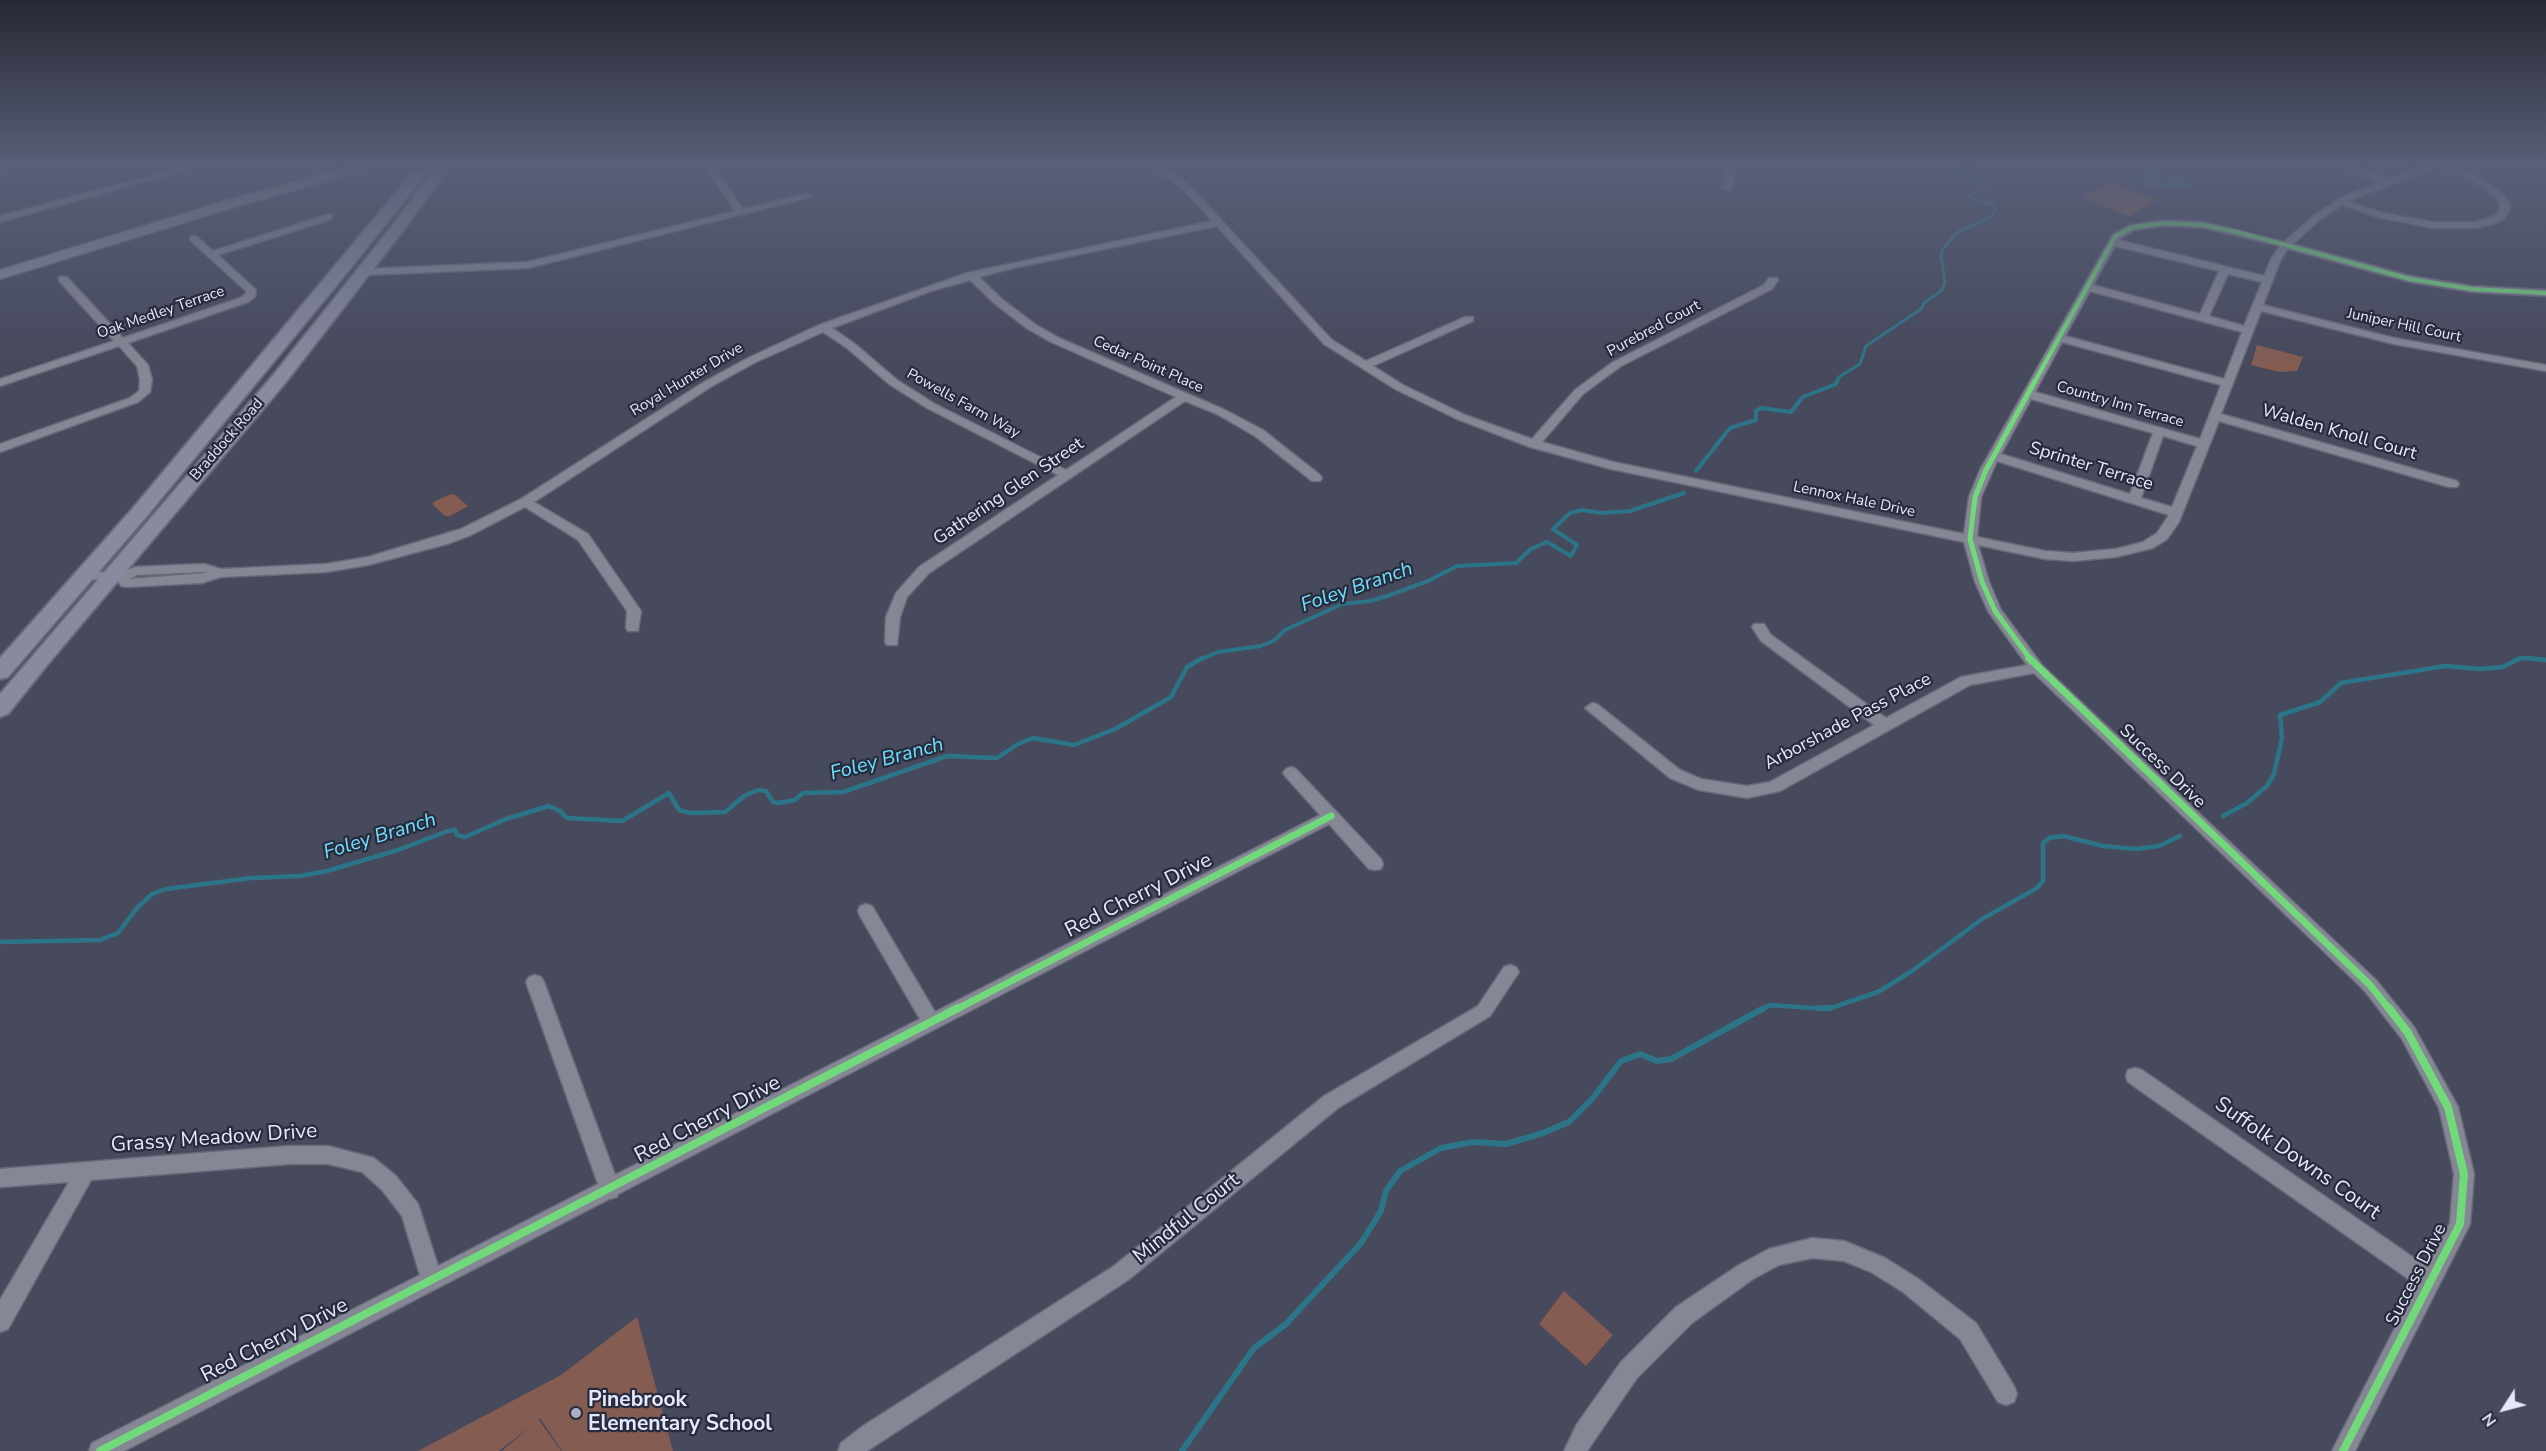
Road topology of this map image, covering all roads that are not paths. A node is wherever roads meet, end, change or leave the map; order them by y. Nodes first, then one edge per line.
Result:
1 (109, 231) edge
2 (143, 231) edge
3 (286, 231) edge
4 (373, 231) edge
5 (378, 231) edge
6 (394, 231) edge
7 (668, 231) edge
8 (1179, 231) edge
9 (1226, 231) edge
10 (2129, 231) edge
11 (2231, 231) edge
12 (2302, 231) edge
13 (193, 238) dead end
14 (2112, 242) junction
15 (2286, 245) junction
16 (212, 254) junction
17 (0, 263) edge
18 (2225, 270) junction
19 (364, 272) junction
20 (0, 275) edge
21 (971, 275) junction
22 (63, 279) dead end
23 (1773, 280) dead end
24 (2267, 280) junction
25 (2087, 287) junction
26 (2546, 293) edge
27 (2257, 306) junction
28 (2203, 318) junction
29 (1469, 319) dead end
30 (299, 322) junction
31 (823, 327) junction
32 (2248, 330) junction
33 (2059, 338) junction
34 (121, 342) junction
35 (1364, 366) junction
36 (2546, 368) edge
37 (280, 378) junction
38 (0, 383) edge
39 (2227, 383) junction
40 (2028, 394) junction
41 (1183, 397) junction
42 (2215, 416) junction
43 (2159, 432) junction
44 (1534, 444) junction
45 (2204, 444) junction
46 (0, 448) edge
47 (1993, 456) junction
48 (1067, 475) junction
49 (1316, 478) dead end
50 (2453, 484) dead end
51 (2134, 499) junction
52 (525, 502) junction
53 (2177, 513) junction
54 (1970, 539) junction
55 (84, 575) junction
56 (116, 576) junction
57 (1759, 627) dead end
58 (633, 628) dead end
59 (892, 642) dead end
60 (2037, 668) junction
61 (0, 672) edge
62 (1592, 708) dead end
63 (0, 709) edge
64 (1885, 725) junction
65 (1291, 773) dead end
66 (1331, 816) junction
67 (1375, 864) dead end
68 (866, 911) dead end
69 (1510, 972) dead end
70 (535, 982) dead end
71 (931, 1022) junction
72 (2135, 1076) dead end
73 (85, 1172) junction
74 (0, 1178) edge
75 (610, 1190) junction
76 (432, 1279) junction
77 (2431, 1282) junction
78 (0, 1321) edge
79 (2006, 1394) dead end
80 (100, 1451) edge
81 (849, 1451) edge
82 (1575, 1451) edge
83 (2343, 1451) edge

1 - 17 main road
2 - 20 main road
3 - 16 street
4 - 30 main road, Braddock Road
5 - 19 main road
6 - 19 main road, Braddock Road
7 - 19 street
8 - 21 street, Royal Hunter Drive
9 - 35 street, Lennox Hale Drive
10 - 14 street
11 - 15 street
12 - 15 street, Lennox Hale Drive
13 - 16 street, Oak Medley Terrace
14 - 18 street
14 - 25 street, Success Drive
15 - 24 street, Lennox Hale Drive
15 - 26 street
16 - 34 street, Oak Medley Terrace
18 - 24 street
18 - 28 street
19 - 37 main road, Braddock Road
21 - 31 street, Royal Hunter Drive
21 - 41 street, Cedar Point Place
22 - 34 street
23 - 44 street, Purebred Court
24 - 27 street, Lennox Hale Drive
25 - 28 street
25 - 33 street, Success Drive
27 - 32 street, Lennox Hale Drive
27 - 36 street, Juniper Hill Court
28 - 32 street
29 - 35 street
30 - 37 main road
30 - 55 main road, Braddock Road
31 - 48 street, Powells Farm Way
31 - 52 street, Royal Hunter Drive
32 - 39 street, Lennox Hale Drive
33 - 39 street
33 - 40 street, Success Drive
34 - 38 street, Oak Medley Terrace
34 - 46 street
35 - 44 street, Lennox Hale Drive
37 - 56 main road, Braddock Road
39 - 42 street, Lennox Hale Drive
40 - 43 street, Country Inn Terrace
40 - 47 street, Success Drive
41 - 48 street, Gathering Glen Street
41 - 49 street, Cedar Point Place
42 - 45 street, Lennox Hale Drive
42 - 50 street, Walden Knoll Court
43 - 45 street, Country Inn Terrace
43 - 51 street
44 - 54 street, Lennox Hale Drive
45 - 53 street, Lennox Hale Drive
47 - 51 street, Sprinter Terrace
47 - 54 street, Success Drive
48 - 59 street, Gathering Glen Street
51 - 53 street, Sprinter Terrace
52 - 56 street, Royal Hunter Drive
52 - 58 street
53 - 54 street, Lennox Hale Drive
54 - 60 street, Success Drive
55 - 56 street
55 - 61 main road, Braddock Road
56 - 63 main road, Braddock Road
57 - 64 street
60 - 64 street, Arborshade Pass Place
60 - 77 street, Success Drive
62 - 64 street, Arborshade Pass Place
65 - 66 street
66 - 67 street
66 - 71 street, Red Cherry Drive
68 - 71 street
69 - 81 street, Mindful Court
70 - 75 street
71 - 75 street, Red Cherry Drive
72 - 77 street, Suffolk Downs Court
73 - 74 street, Grassy Meadow Drive
73 - 76 street, Grassy Meadow Drive
73 - 78 street
75 - 76 street, Red Cherry Drive
76 - 80 street, Red Cherry Drive
77 - 83 street, Success Drive
79 - 82 street

